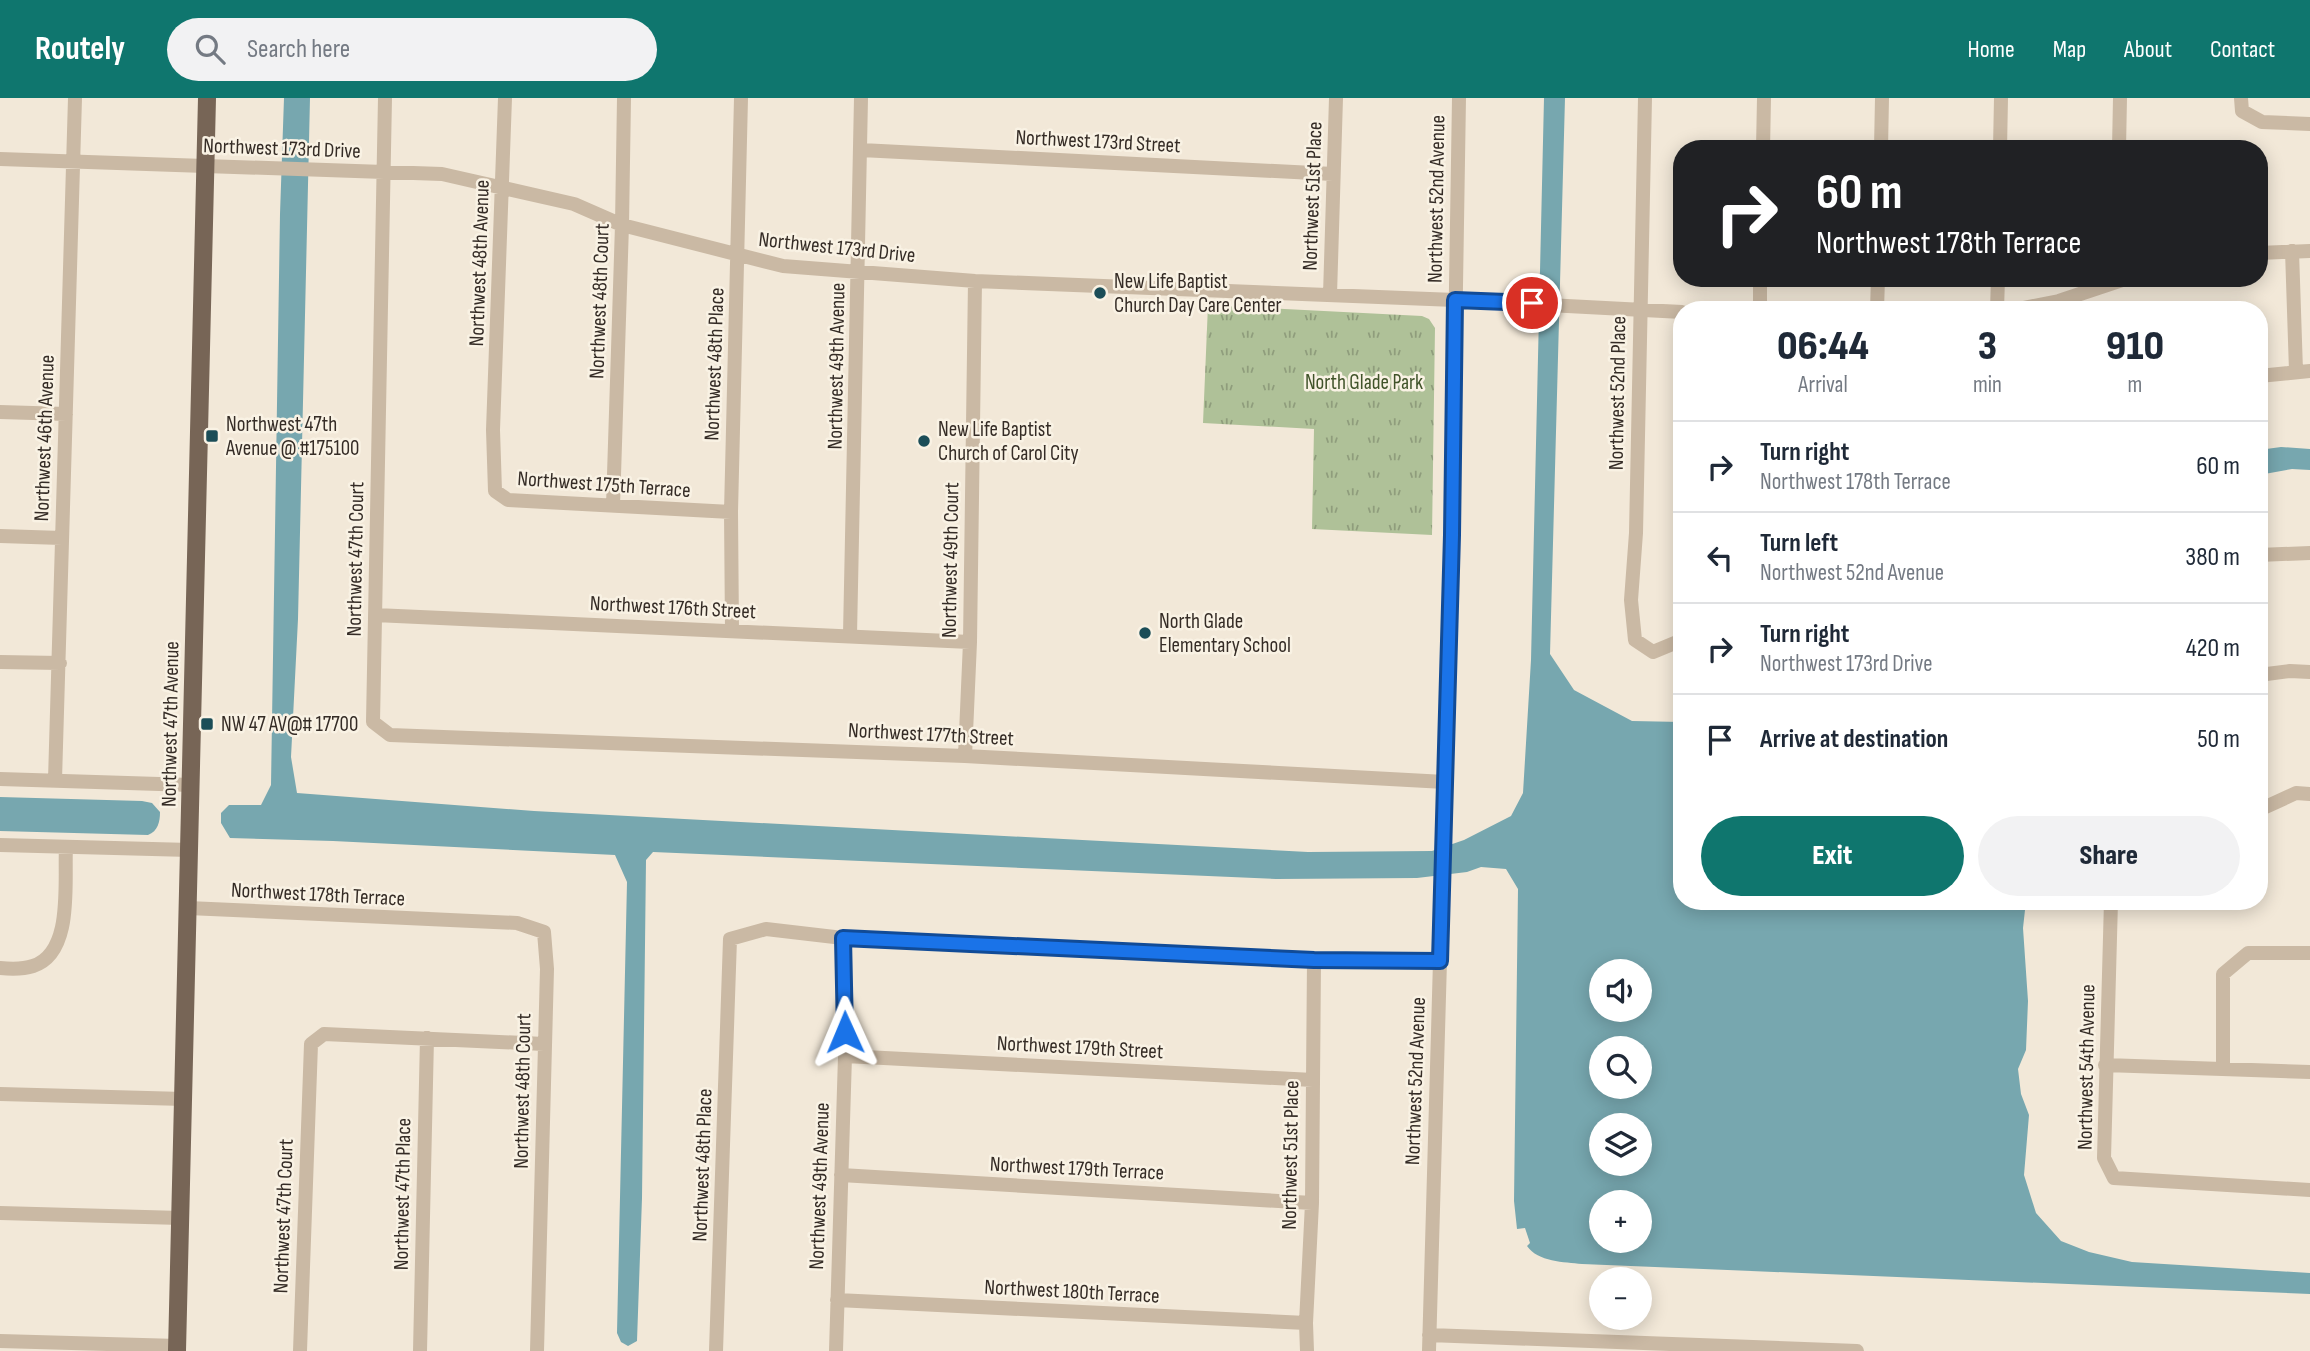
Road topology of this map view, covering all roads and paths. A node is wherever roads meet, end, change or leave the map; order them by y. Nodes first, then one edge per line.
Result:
1 (75, 98) edge
2 (207, 98) edge
3 (385, 98) edge
4 (505, 98) edge
5 (624, 98) edge
6 (741, 98) edge
7 (861, 98) edge
8 (1336, 98) edge
9 (1459, 98) edge
10 (1645, 98) edge
11 (1763, 98) edge
12 (1882, 98) edge
13 (2001, 98) edge
14 (2120, 98) edge
15 (2241, 98) edge
16 (2310, 124) edge
17 (1763, 140) edge
18 (1881, 140) edge
19 (2000, 140) edge
20 (2119, 140) edge
21 (861, 150) junction
22 (0, 159) edge
23 (73, 160) junction
24 (206, 166) junction
25 (383, 172) junction
26 (1333, 174) junction
27 (503, 187) junction
28 (622, 225) junction
29 (2292, 250) junction
30 (2310, 251) edge
31 (2268, 252) edge
32 (738, 256) junction
33 (859, 273) junction
34 (975, 281) junction
35 (2097, 287) edge
36 (1330, 295) junction
37 (1455, 300) junction
38 (2059, 301) edge
39 (1639, 308) junction
40 (1673, 311) edge
41 (2303, 371) edge
42 (2268, 375) edge
43 (0, 412) edge
44 (66, 414) junction
45 (492, 430) joint
46 (613, 506) junction
47 (731, 513) junction
48 (0, 536) edge
49 (62, 538) junction
50 (2310, 553) edge
51 (2268, 555) edge
52 (375, 615) junction
53 (732, 631) junction
54 (850, 635) junction
55 (970, 642) junction
56 (1673, 644) edge
57 (0, 662) edge
58 (60, 663) junction
59 (2310, 672) edge
60 (2268, 675) edge
61 (415, 735) joint
62 (965, 756) junction
63 (0, 779) edge
64 (55, 780) junction
65 (1445, 782) junction
66 (191, 785) junction
67 (2310, 794) edge
68 (2268, 806) edge
69 (0, 845) edge
70 (66, 847) junction
71 (190, 850) junction
72 (188, 908) junction
73 (2111, 910) edge
74 (445, 921) joint
75 (843, 938) junction
76 (2310, 953) edge
77 (1314, 960) junction
78 (1440, 961) junction
79 (0, 968) edge
80 (427, 1038) junction
81 (544, 1044) junction
82 (845, 1056) junction
83 (2105, 1065) junction
84 (2223, 1068) junction
85 (2310, 1072) edge
86 (1313, 1080) junction
87 (0, 1094) edge
88 (184, 1099) junction
89 (841, 1175) junction
90 (2310, 1190) edge
91 (1311, 1203) junction
92 (0, 1213) edge
93 (181, 1218) junction
94 (836, 1300) junction
95 (1306, 1323) junction
96 (1429, 1335) junction
97 (0, 1341) edge
98 (1554, 1345) edge
99 (178, 1348) edge
100 (300, 1351) edge
101 (420, 1351) edge
102 (537, 1351) edge
103 (716, 1351) edge
104 (836, 1351) edge
105 (1307, 1351) edge
106 (1429, 1351) edge
107 (1857, 1351) edge

1 - 23 street, Northwest 46th Avenue
2 - 24 main road, Northwest 47th Avenue
3 - 25 street, Northwest 47th Court
4 - 27 street, Northwest 48th Avenue
5 - 28 street, Northwest 48th Court
6 - 32 street, Northwest 48th Place
7 - 21 street, Northwest 49th Avenue
8 - 26 street, Northwest 51st Place
9 - 37 street, Northwest 52nd Avenue
10 - 39 street, Northwest 52nd Place
11 - 17 street
12 - 18 street
13 - 19 street
14 - 20 street
15 - 16 street
21 - 26 street, Northwest 173rd Street
21 - 33 street, Northwest 49th Avenue
22 - 23 street, Northwest 173rd Drive
23 - 24 street, Northwest 173rd Drive
23 - 44 street, Northwest 46th Avenue
24 - 25 street, Northwest 173rd Drive
24 - 66 main road, Northwest 47th Avenue
25 - 27 street, Northwest 173rd Drive
25 - 52 street, Northwest 47th Court
26 - 36 street, Northwest 51st Place
27 - 28 street, Northwest 173rd Drive
27 - 45 street, Northwest 48th Avenue
28 - 32 street, Northwest 173rd Drive
28 - 46 street, Northwest 48th Court
29 - 30 street
29 - 31 street
29 - 41 street
32 - 33 street, Northwest 173rd Drive
32 - 47 street, Northwest 48th Place
33 - 34 street, Northwest 173rd Drive
33 - 54 street, Northwest 49th Avenue
34 - 36 street, Northwest 173rd Drive
34 - 55 street, Northwest 49th Court
35 - 38 street
36 - 37 street, Northwest 173rd Drive
37 - 39 street, Northwest 173rd Drive
37 - 65 street, Northwest 52nd Avenue
39 - 40 street, Northwest 173rd Drive
39 - 56 street, Northwest 52nd Place
41 - 42 street
43 - 44 street
44 - 49 street, Northwest 46th Avenue
45 - 46 street, Northwest 175th Terrace
46 - 47 street, Northwest 175th Terrace
47 - 53 street, Northwest 48th Place
48 - 49 street
49 - 58 street, Northwest 46th Avenue
50 - 51 street
52 - 53 street, Northwest 176th Street
52 - 61 street, Northwest 47th Court
53 - 54 street, Northwest 176th Street
54 - 55 street, Northwest 176th Street
55 - 62 street, Northwest 49th Court
57 - 58 street
58 - 64 street, Northwest 46th Avenue
59 - 60 street
61 - 62 street, Northwest 177th Street
62 - 65 street, Northwest 177th Street
63 - 64 street
64 - 66 street
65 - 78 street, Northwest 52nd Avenue
66 - 71 main road, Northwest 47th Avenue
67 - 68 street
69 - 70 street
70 - 71 street
70 - 79 street
71 - 72 main road, Northwest 47th Avenue
72 - 74 street, Northwest 178th Terrace
72 - 88 main road, Northwest 47th Avenue
73 - 83 street, Northwest 54th Avenue
74 - 81 street, Northwest 48th Court
75 - 77 street
75 - 82 street, Northwest 49th Avenue
75 - 103 street, Northwest 48th Place
76 - 84 street
77 - 78 street
77 - 86 street, Northwest 51st Place
78 - 96 street, Northwest 52nd Avenue
80 - 81 street
80 - 100 street, Northwest 47th Court
80 - 101 street, Northwest 47th Place
81 - 102 street, Northwest 48th Court
82 - 86 street, Northwest 179th Street
82 - 89 street, Northwest 49th Avenue
83 - 84 street
83 - 90 street, Northwest 54th Avenue
84 - 85 street
86 - 91 street, Northwest 51st Place
87 - 88 street
88 - 93 main road, Northwest 47th Avenue
89 - 91 street, Northwest 179th Terrace
89 - 94 street, Northwest 49th Avenue
91 - 95 street, Northwest 51st Place
92 - 93 street
93 - 99 main road, Northwest 47th Avenue
94 - 95 street, Northwest 180th Terrace
94 - 104 street, Northwest 49th Avenue
95 - 105 street, Northwest 51st Place
96 - 98 street
96 - 106 street, Northwest 52nd Avenue
97 - 99 street
98 - 107 street

